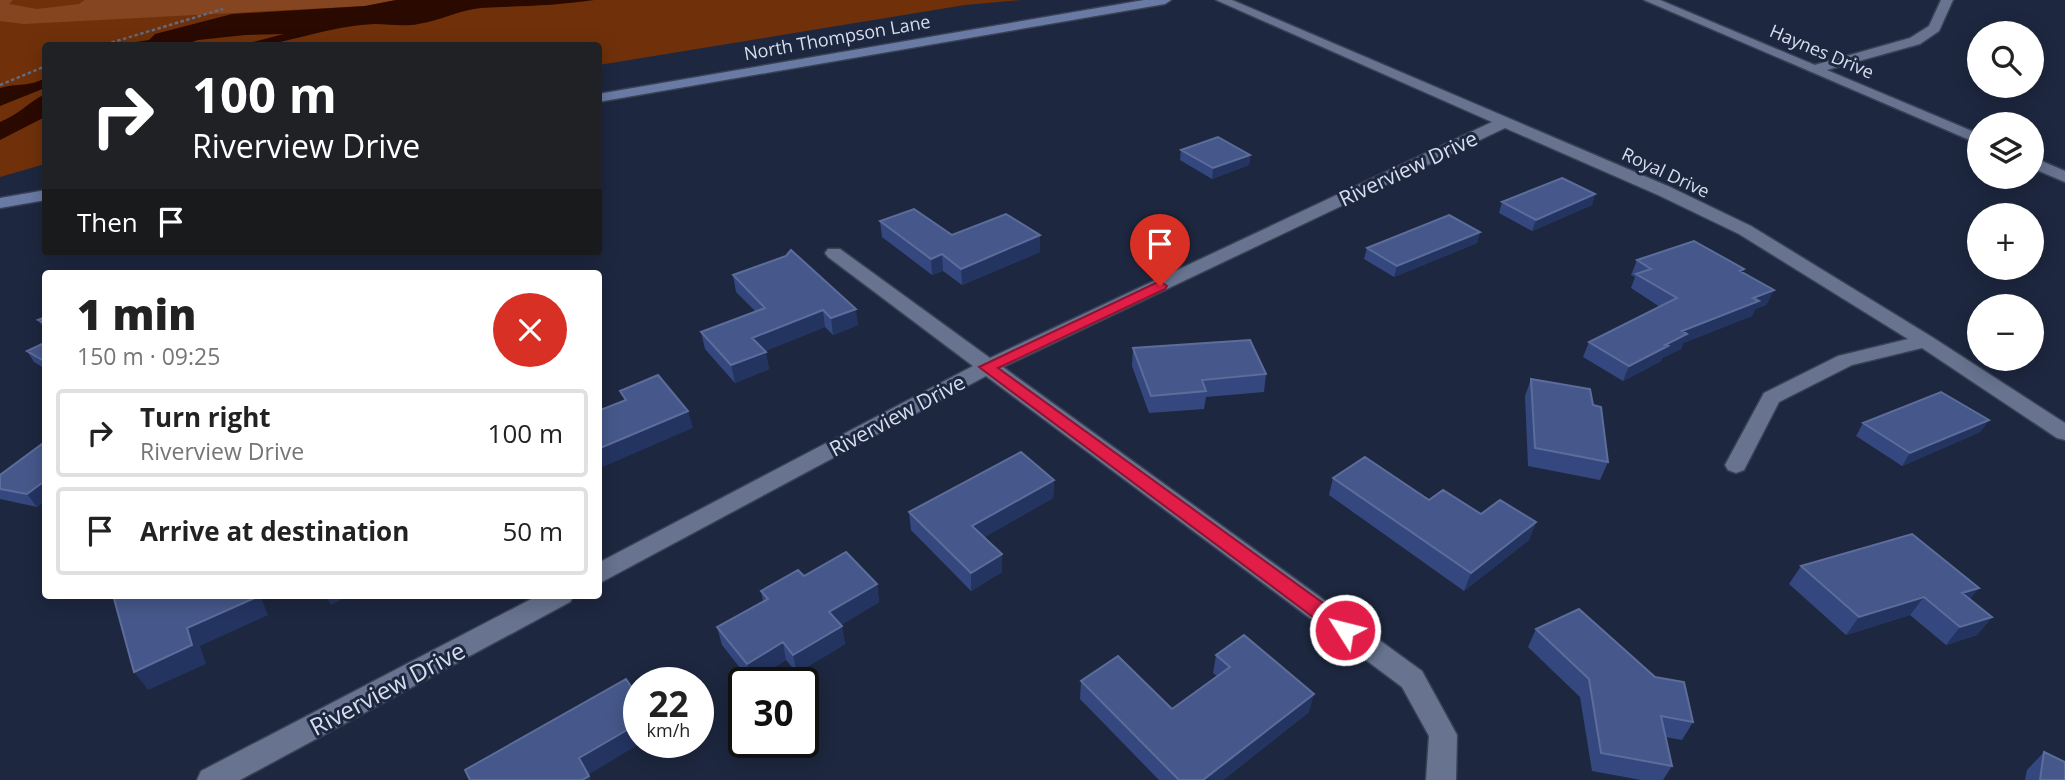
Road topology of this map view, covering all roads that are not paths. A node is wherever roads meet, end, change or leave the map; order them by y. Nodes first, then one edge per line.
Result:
1 (1165, 0) edge
2 (1222, 0) edge
3 (1650, 0) edge
4 (1947, 0) edge
5 (1816, 69) junction
6 (602, 98) edge
7 (1505, 122) junction
8 (1967, 134) edge
9 (2044, 167) edge
10 (2065, 177) edge
11 (42, 196) edge
12 (0, 203) edge
13 (834, 253) dead end
14 (1925, 341) junction
15 (987, 367) junction
16 (2065, 433) edge
17 (1736, 465) dead end
18 (602, 573) edge
19 (553, 599) edge
20 (212, 780) edge
21 (1441, 780) edge

1 - 6 main road, North Thompson Lane
2 - 7 street, Royal Drive
3 - 5 street, Haynes Drive
4 - 5 street
5 - 8 street, Haynes Drive
7 - 14 street, Royal Drive
7 - 15 street, Riverview Drive
9 - 10 street
11 - 12 main road
13 - 15 street
14 - 16 street, Royal Drive
14 - 17 street
15 - 18 street, Riverview Drive
15 - 21 street
19 - 20 street, Riverview Drive

